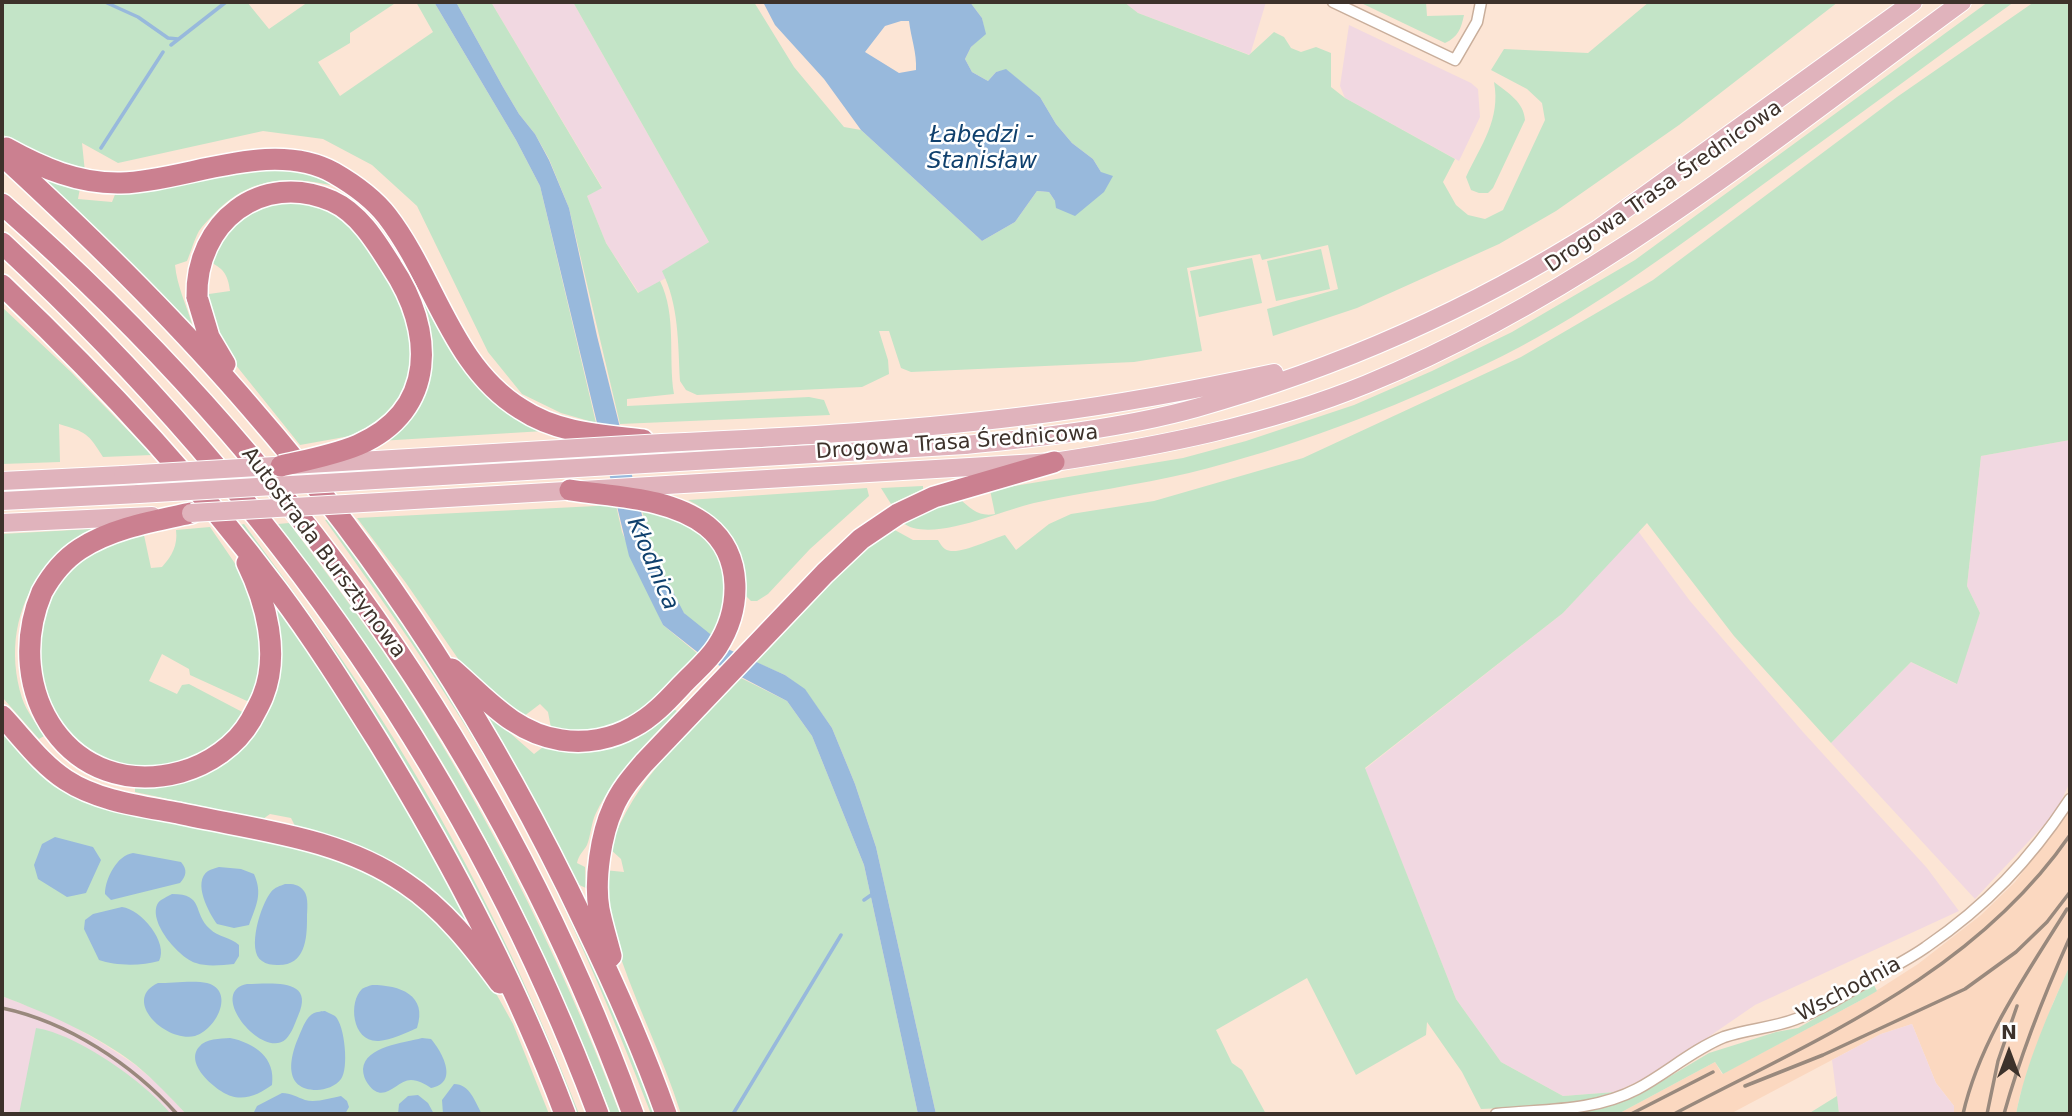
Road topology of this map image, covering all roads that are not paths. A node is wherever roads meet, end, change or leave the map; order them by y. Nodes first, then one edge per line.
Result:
1 (1333, 2) edge
2 (1481, 2) edge
3 (1913, 2) edge
4 (1962, 2) edge
5 (2, 145) edge
6 (2, 155) edge
7 (2, 204) edge
8 (2, 243) edge
9 (2, 285) edge
10 (1349, 357) junction
11 (252, 408) junction
12 (662, 443) junction
13 (1054, 462) joint
14 (281, 466) junction
15 (974, 476) junction
16 (2, 481) edge
17 (570, 490) junction
18 (2, 501) edge
19 (191, 513) joint
20 (153, 518) junction
21 (2, 523) edge
22 (230, 530) junction
23 (437, 656) junction
24 (2, 716) edge
25 (2070, 799) edge
26 (622, 1002) junction
27 (525, 1018) junction
28 (565, 1114) edge
29 (598, 1114) edge
30 (633, 1114) edge
31 (667, 1114) edge
32 (1496, 1114) edge

1 - 2 street
3 - 10 main road, Drogowa Trasa Średnicowa
4 - 13 main road, Drogowa Trasa Średnicowa
5 - 12 highway, bridge
6 - 11 highway
7 - 30 highway, Autostrada Bursztynowa
8 - 29 highway, Autostrada Bursztynowa
9 - 22 highway
10 - 12 main road
10 - 18 main road, Drogowa Trasa Średnicowa, bridge
11 - 14 highway, bridge
11 - 23 highway
12 - 14 main road, bridge
13 - 15 highway
14 - 16 main road, bridge
15 - 17 main road, Drogowa Trasa Średnicowa
15 - 26 highway
17 - 19 main road, Drogowa Trasa Średnicowa, bridge
17 - 23 highway
19 - 20 highway
20 - 21 main road
20 - 22 highway
22 - 27 highway
23 - 26 highway
24 - 27 highway
25 - 32 street, Wschodnia
26 - 31 highway
27 - 28 highway

